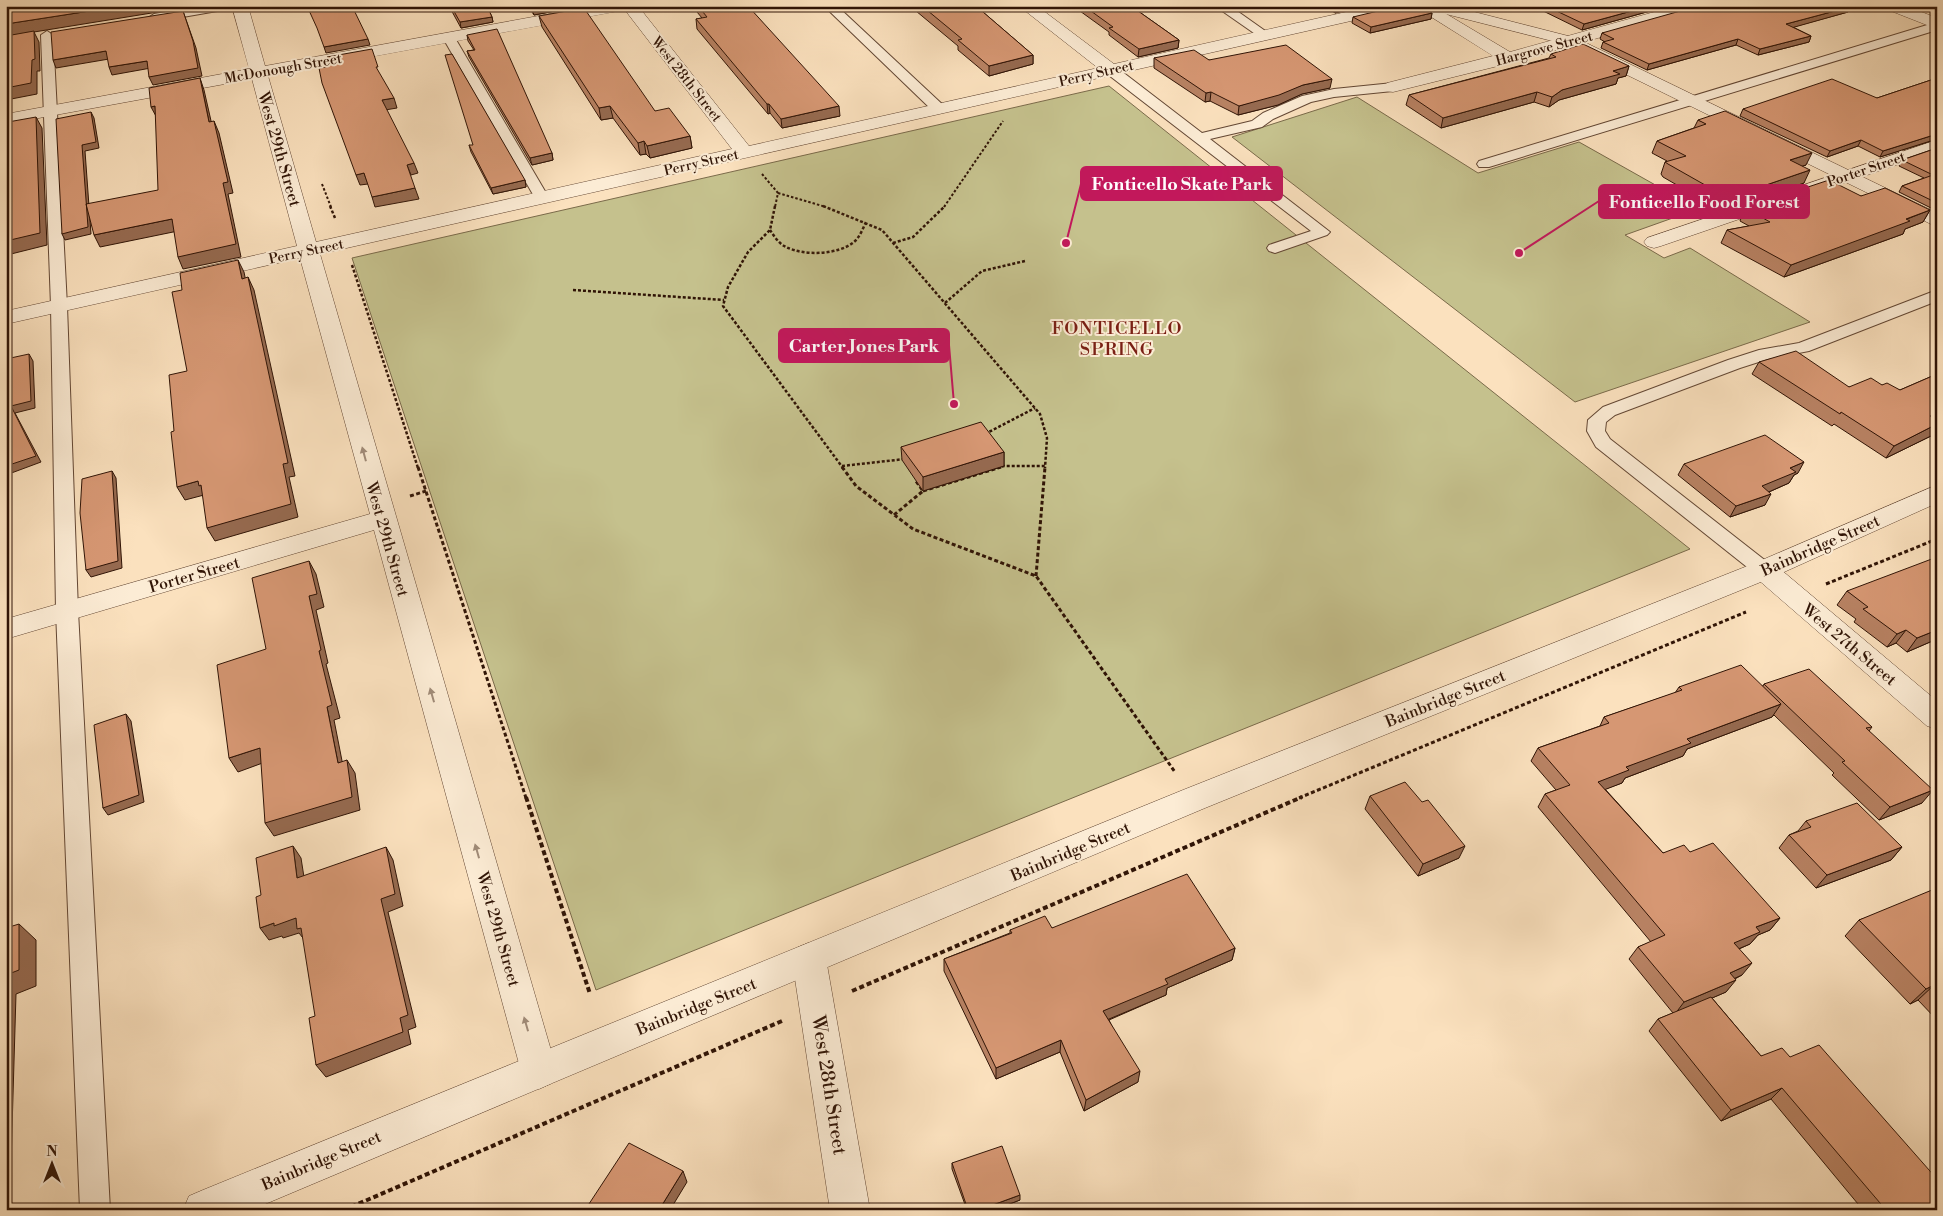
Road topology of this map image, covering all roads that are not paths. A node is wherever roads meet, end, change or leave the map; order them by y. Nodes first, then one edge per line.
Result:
1 (223, 6) edge
2 (240, 6) edge
3 (620, 6) edge
4 (630, 6) edge
5 (830, 6) edge
6 (1027, 6) edge
7 (1221, 6) edge
8 (1395, 6) edge
9 (1422, 6) edge
10 (1431, 6) edge
11 (1694, 6) edge
12 (1891, 6) edge
13 (144, 19) edge
14 (1937, 25) edge
15 (1265, 35) junction
16 (45, 36) edge
17 (449, 38) junction
18 (1570, 41) junction
19 (1508, 58) junction
20 (1111, 70) junction
21 (258, 72) junction
22 (1393, 87) joint
23 (1692, 100) junction
24 (938, 108) junction
25 (51, 111) junction
26 (6, 119) edge
27 (1199, 138) junction
28 (1937, 145) edge
29 (744, 152) junction
30 (1484, 164) dead end
31 (1847, 176) junction
32 (542, 198) junction
33 (1937, 221) edge
34 (1654, 242) dead end
35 (1275, 248) dead end
36 (309, 250) junction
37 (1937, 296) edge
38 (59, 306) junction
39 (6, 318) edge
40 (1937, 492) edge
41 (382, 519) junction
42 (1764, 570) junction
43 (67, 611) junction
44 (6, 629) edge
45 (1937, 718) edge
46 (809, 959) junction
47 (539, 1071) junction
48 (240, 1202) edge
49 (95, 1210) edge
50 (203, 1210) edge
51 (850, 1210) edge

1 - 13 lane
2 - 21 street, West 29th Street
3 - 17 street, McDonough Street
4 - 29 street, West 28th Street
5 - 24 lane
6 - 20 street
7 - 15 lane
8 - 15 street, Perry Street
9 - 19 street
10 - 18 street
11 - 18 street, Hargrove Street
12 - 14 street
14 - 23 lane
15 - 20 street, Perry Street
16 - 25 lane
17 - 21 street, McDonough Street
17 - 32 lane
18 - 19 street, Hargrove Street
18 - 23 street
19 - 22 street, Hargrove Street
20 - 24 street, Perry Street
20 - 27 lane
21 - 25 street, McDonough Street
21 - 36 street, West 29th Street
22 - 27 lane
23 - 30 lane
23 - 31 street
24 - 29 street, Perry Street
25 - 26 street, McDonough Street
25 - 38 lane
27 - 35 lane
28 - 31 street, Porter Street
29 - 32 street, Perry Street
31 - 33 street
31 - 34 street, Porter Street
32 - 36 street, Perry Street
36 - 38 street, Perry Street
41 -> 36 street, West 29th Street
37 - 42 lane
38 - 39 street, Perry Street
38 - 43 lane
40 - 42 street, Bainbridge Street
41 - 43 street, Porter Street
47 -> 41 street, West 29th Street
42 - 45 street, West 27th Street
42 - 46 street, Bainbridge Street
43 - 44 street, Porter Street
43 - 49 lane
46 - 47 street, Bainbridge Street
46 - 51 street, West 28th Street
47 - 48 street, Bainbridge Street
48 - 50 street, Bainbridge Street

